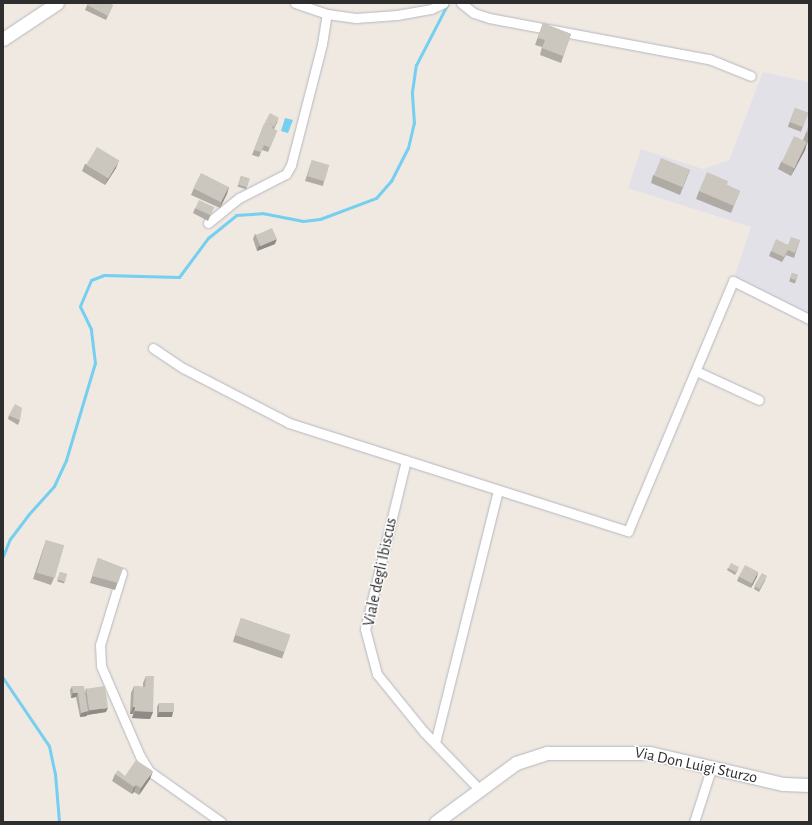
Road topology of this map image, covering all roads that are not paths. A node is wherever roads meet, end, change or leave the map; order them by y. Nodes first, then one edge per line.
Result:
1 (56, 3) edge
2 (295, 3) edge
3 (444, 3) edge
4 (461, 3) edge
5 (327, 14) junction
6 (3, 39) edge
7 (751, 76) dead end
8 (208, 223) dead end
9 (809, 319) edge
10 (153, 348) dead end
11 (696, 372) junction
12 (759, 400) dead end
13 (406, 460) junction
14 (498, 490) junction
15 (122, 573) edge
16 (435, 743) junction
17 (712, 766) junction
18 (809, 785) edge
19 (479, 789) junction
20 (221, 822) edge
21 (436, 822) edge
22 (694, 822) edge

1 - 6 street
2 - 5 street
3 - 5 street
4 - 7 street
5 - 8 street
9 - 11 street
10 - 13 street
11 - 12 street
11 - 14 street
13 - 14 street
13 - 16 street, Viale degli Ibiscus
14 - 16 street
15 - 20 street
16 - 19 street, Viale degli Ibiscus
17 - 18 street, Via Don Luigi Sturzo
17 - 19 street, Via Don Luigi Sturzo
17 - 22 street
19 - 21 street, Via Don Luigi Sturzo

